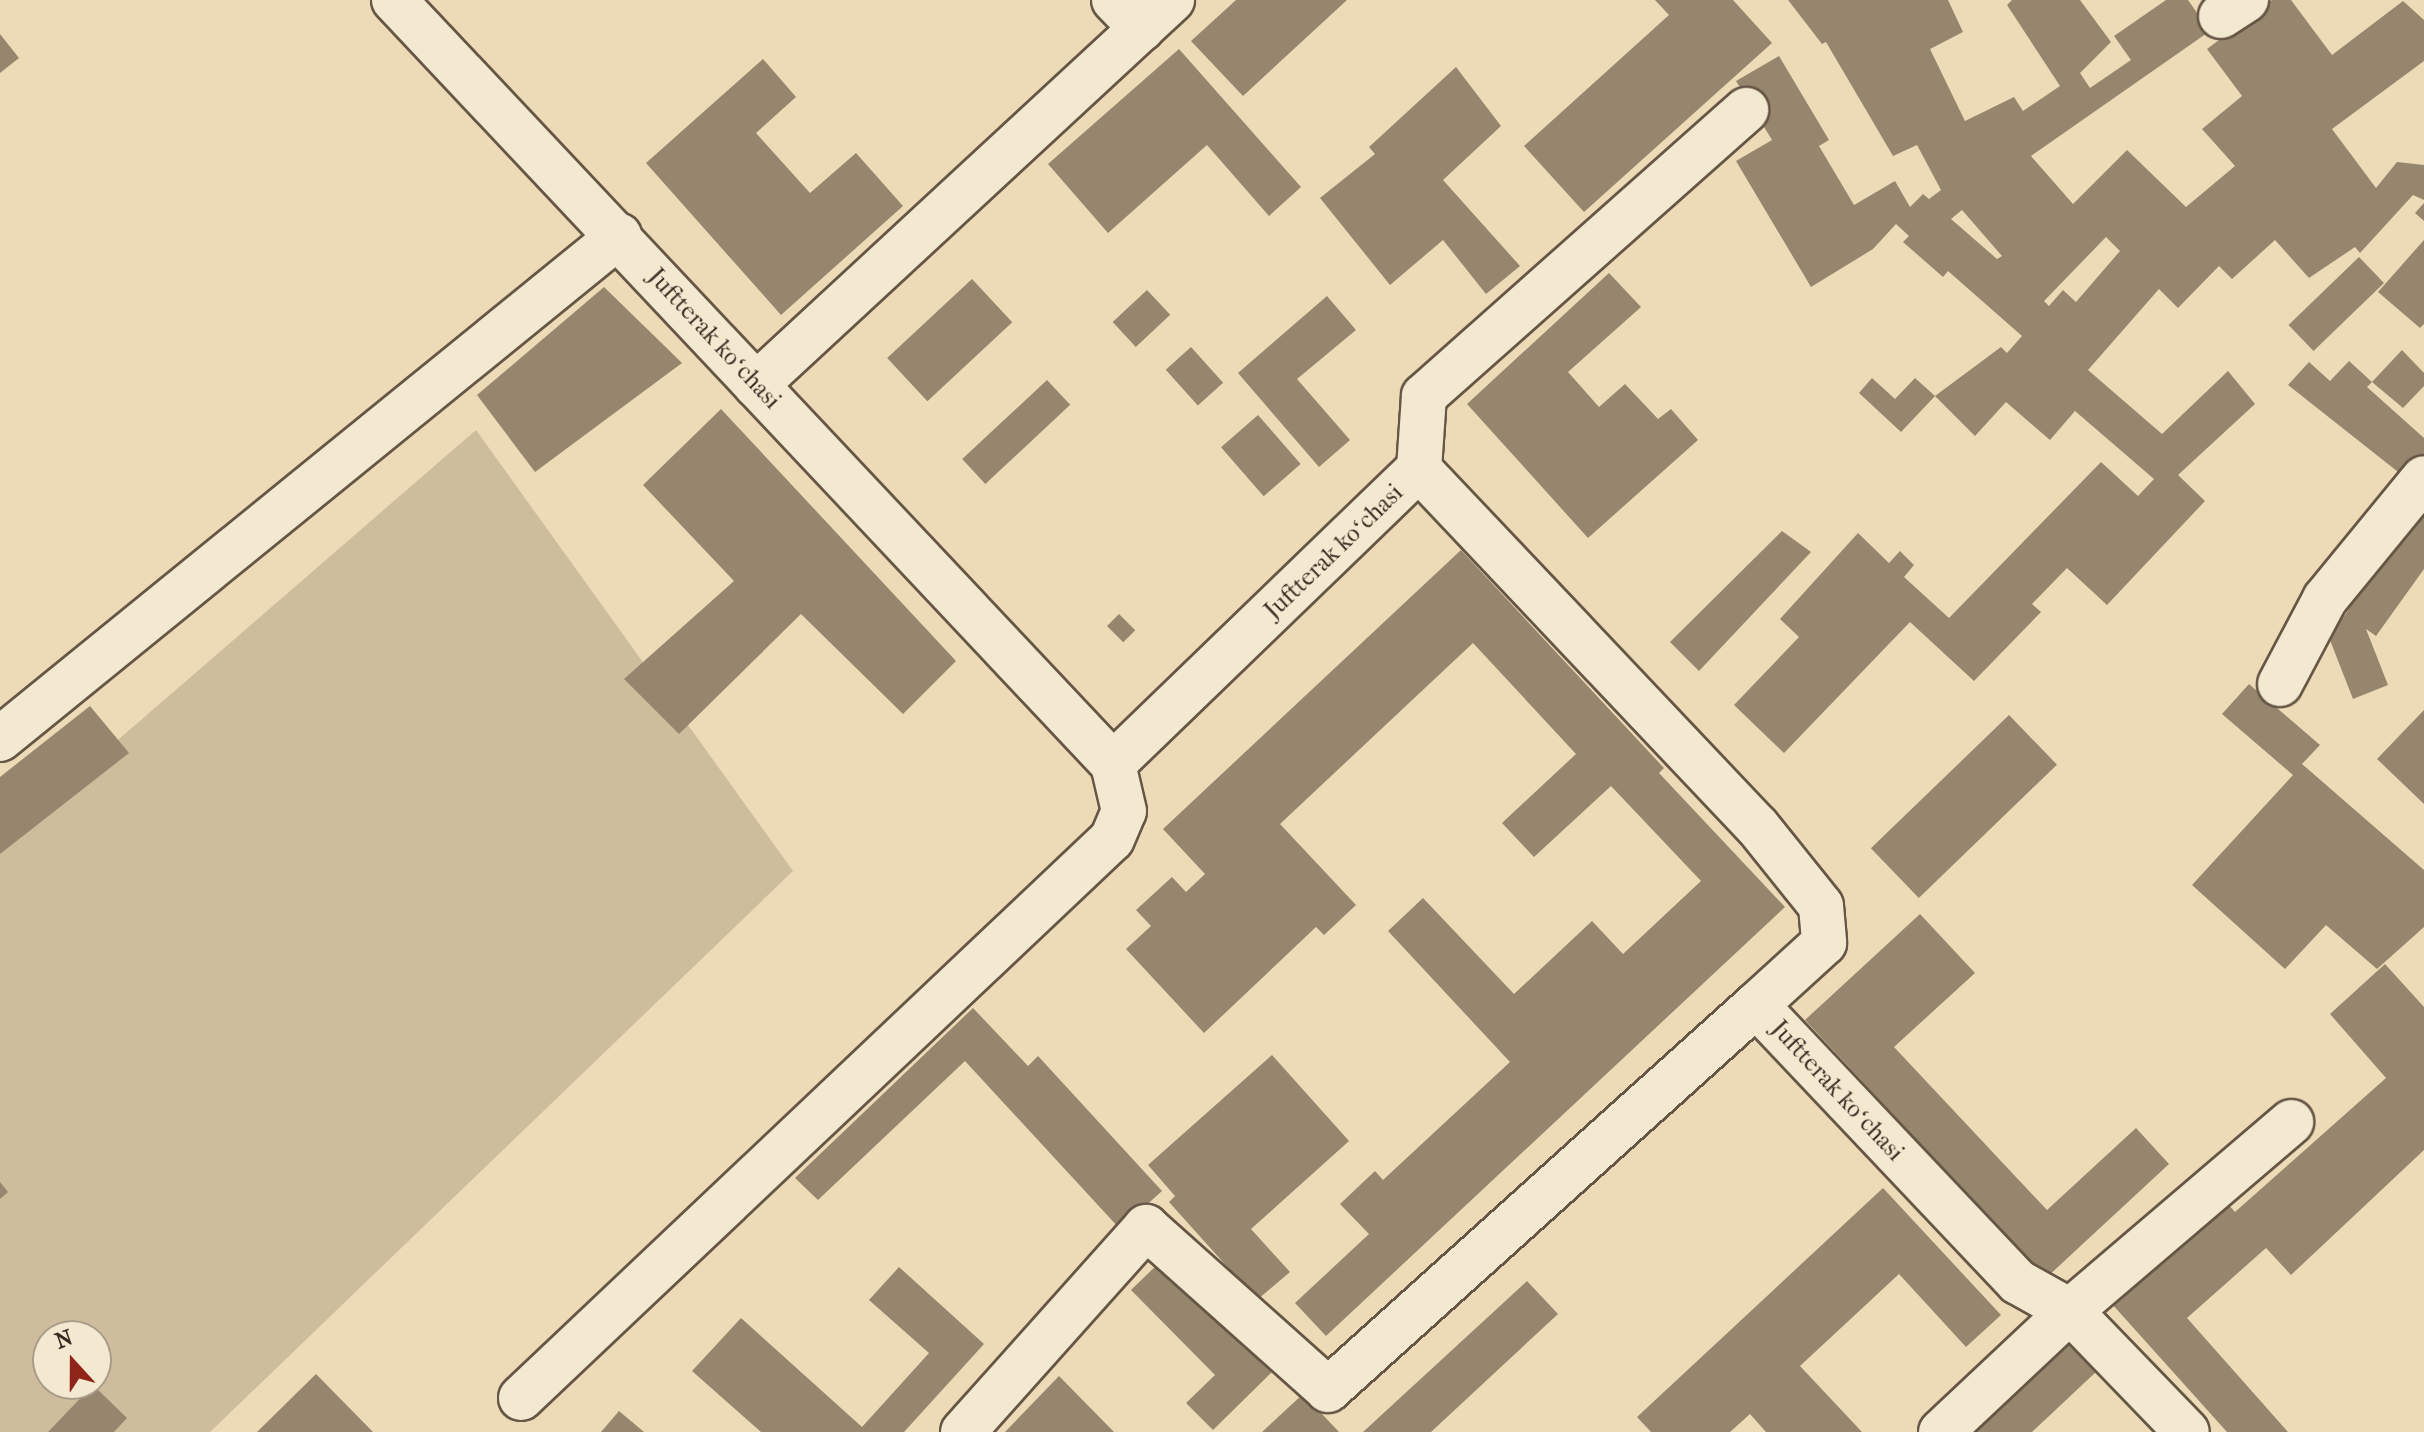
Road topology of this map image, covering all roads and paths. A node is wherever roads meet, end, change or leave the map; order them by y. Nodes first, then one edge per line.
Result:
1 (394, 0) edge
2 (1143, 10) edge
3 (1746, 110) dead end
4 (619, 236) junction
5 (756, 385) junction
6 (1419, 469) junction
7 (2424, 478) edge
8 (2280, 684) dead end
9 (0, 739) edge
10 (1113, 764) junction
11 (1756, 1005) junction
12 (2291, 1122) dead end
13 (2070, 1311) junction
14 (521, 1398) dead end
15 (963, 1432) edge
16 (1941, 1432) edge
17 (2187, 1432) edge

1 - 4 street, Juftterak koʻchasi
2 - 5 street
3 - 6 street
4 - 5 street, Juftterak koʻchasi
4 - 9 street
5 - 10 street, Juftterak koʻchasi
6 - 10 street, Juftterak koʻchasi
6 - 11 street, Juftterak koʻchasi
7 - 8 street
10 - 14 street
11 - 13 street, Juftterak koʻchasi
11 - 15 street
12 - 13 street
13 - 16 street
13 - 17 street, Juftterak koʻchasi

